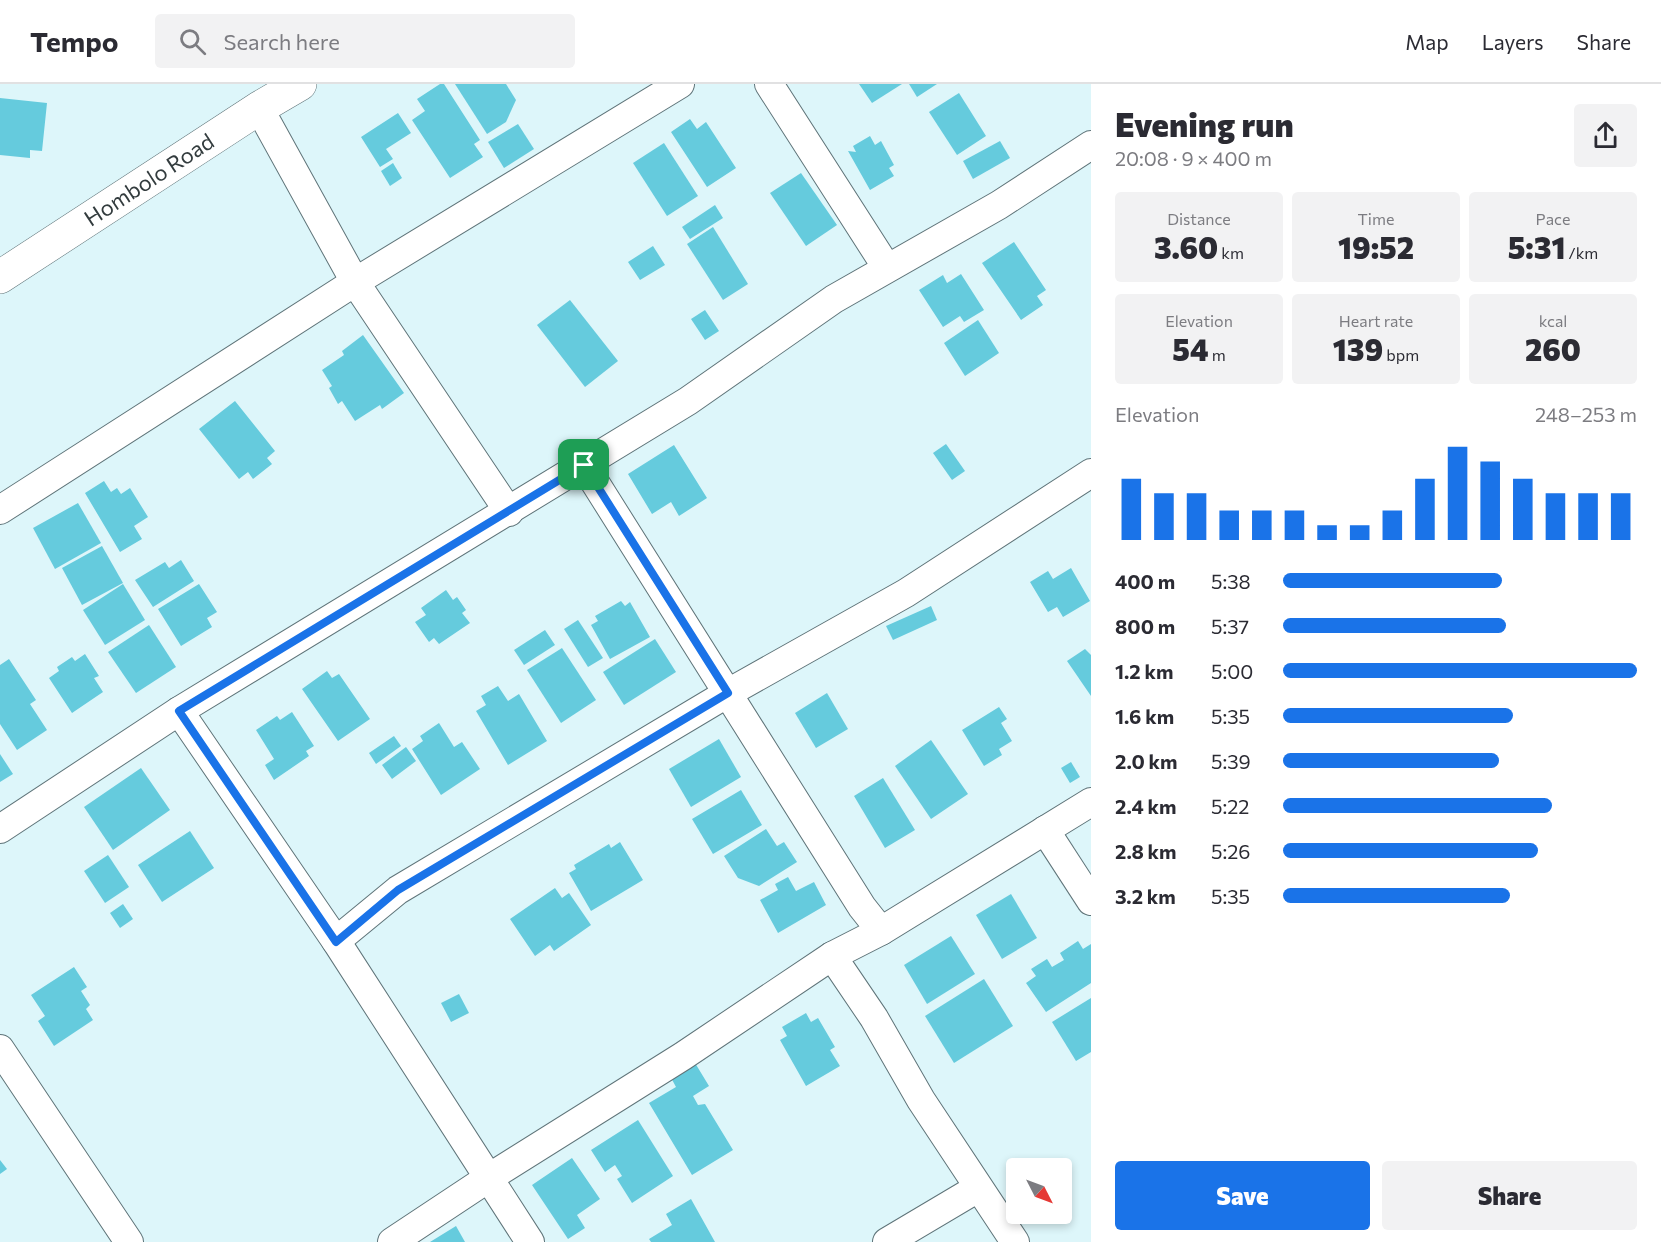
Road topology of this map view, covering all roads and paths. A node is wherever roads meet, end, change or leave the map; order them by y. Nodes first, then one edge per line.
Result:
1 (300, 84) edge
2 (680, 84) edge
3 (769, 84) edge
4 (259, 108) junction
5 (1091, 145) edge
6 (886, 268) junction
7 (0, 277) edge
8 (355, 282) junction
9 (584, 465) junction
10 (1091, 473) edge
11 (0, 510) edge
12 (509, 512) junction
13 (728, 693) junction
14 (179, 711) junction
15 (1091, 802) edge
16 (0, 829) edge
17 (1045, 830) junction
18 (1091, 901) edge
19 (881, 931) junction
20 (336, 942) junction
21 (832, 956) junction
22 (0, 1049) edge
23 (490, 1177) junction
24 (978, 1188) junction
25 (129, 1242) edge
26 (392, 1242) edge
27 (530, 1242) edge
28 (887, 1242) edge
29 (1015, 1242) edge

1 - 4 street, Hombolo Road
2 - 8 street
3 - 6 street
4 - 7 street, Hombolo Road
4 - 8 street
5 - 6 street
6 - 9 street
8 - 11 street
8 - 12 street
9 - 12 street
9 - 13 street
10 - 13 street
12 - 14 street
13 - 19 street
13 - 20 street
14 - 16 street
14 - 20 street
15 - 17 street
17 - 18 street
17 - 19 street
19 - 21 street
20 - 23 street
21 - 23 street
21 - 24 street
22 - 25 street
23 - 26 street
23 - 27 street
24 - 28 street
24 - 29 street

